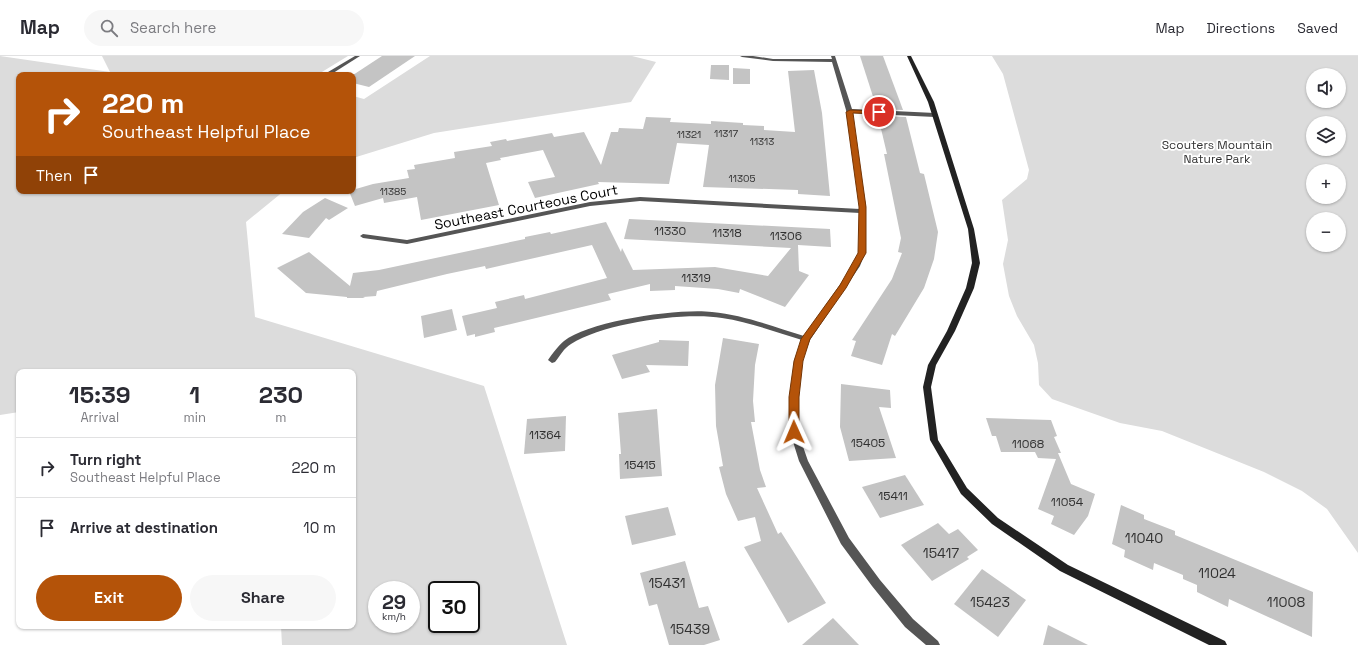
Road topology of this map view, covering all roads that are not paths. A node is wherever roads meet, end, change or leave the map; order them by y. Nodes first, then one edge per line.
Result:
1 (358, 56) edge
2 (742, 56) edge
3 (910, 56) edge
4 (834, 58) edge
5 (331, 72) edge
6 (850, 112) junction
7 (935, 115) junction
8 (863, 211) junction
9 (363, 236) dead end
10 (806, 339) junction
11 (552, 360) dead end
12 (934, 645) edge
13 (1221, 645) edge

1 - 5 street
2 - 4 street
3 - 7 street
4 - 6 street
6 - 7 street
6 - 8 street
7 - 13 street
8 - 9 street, Southeast Courteous Court
8 - 10 street
10 - 11 street
10 - 12 street

